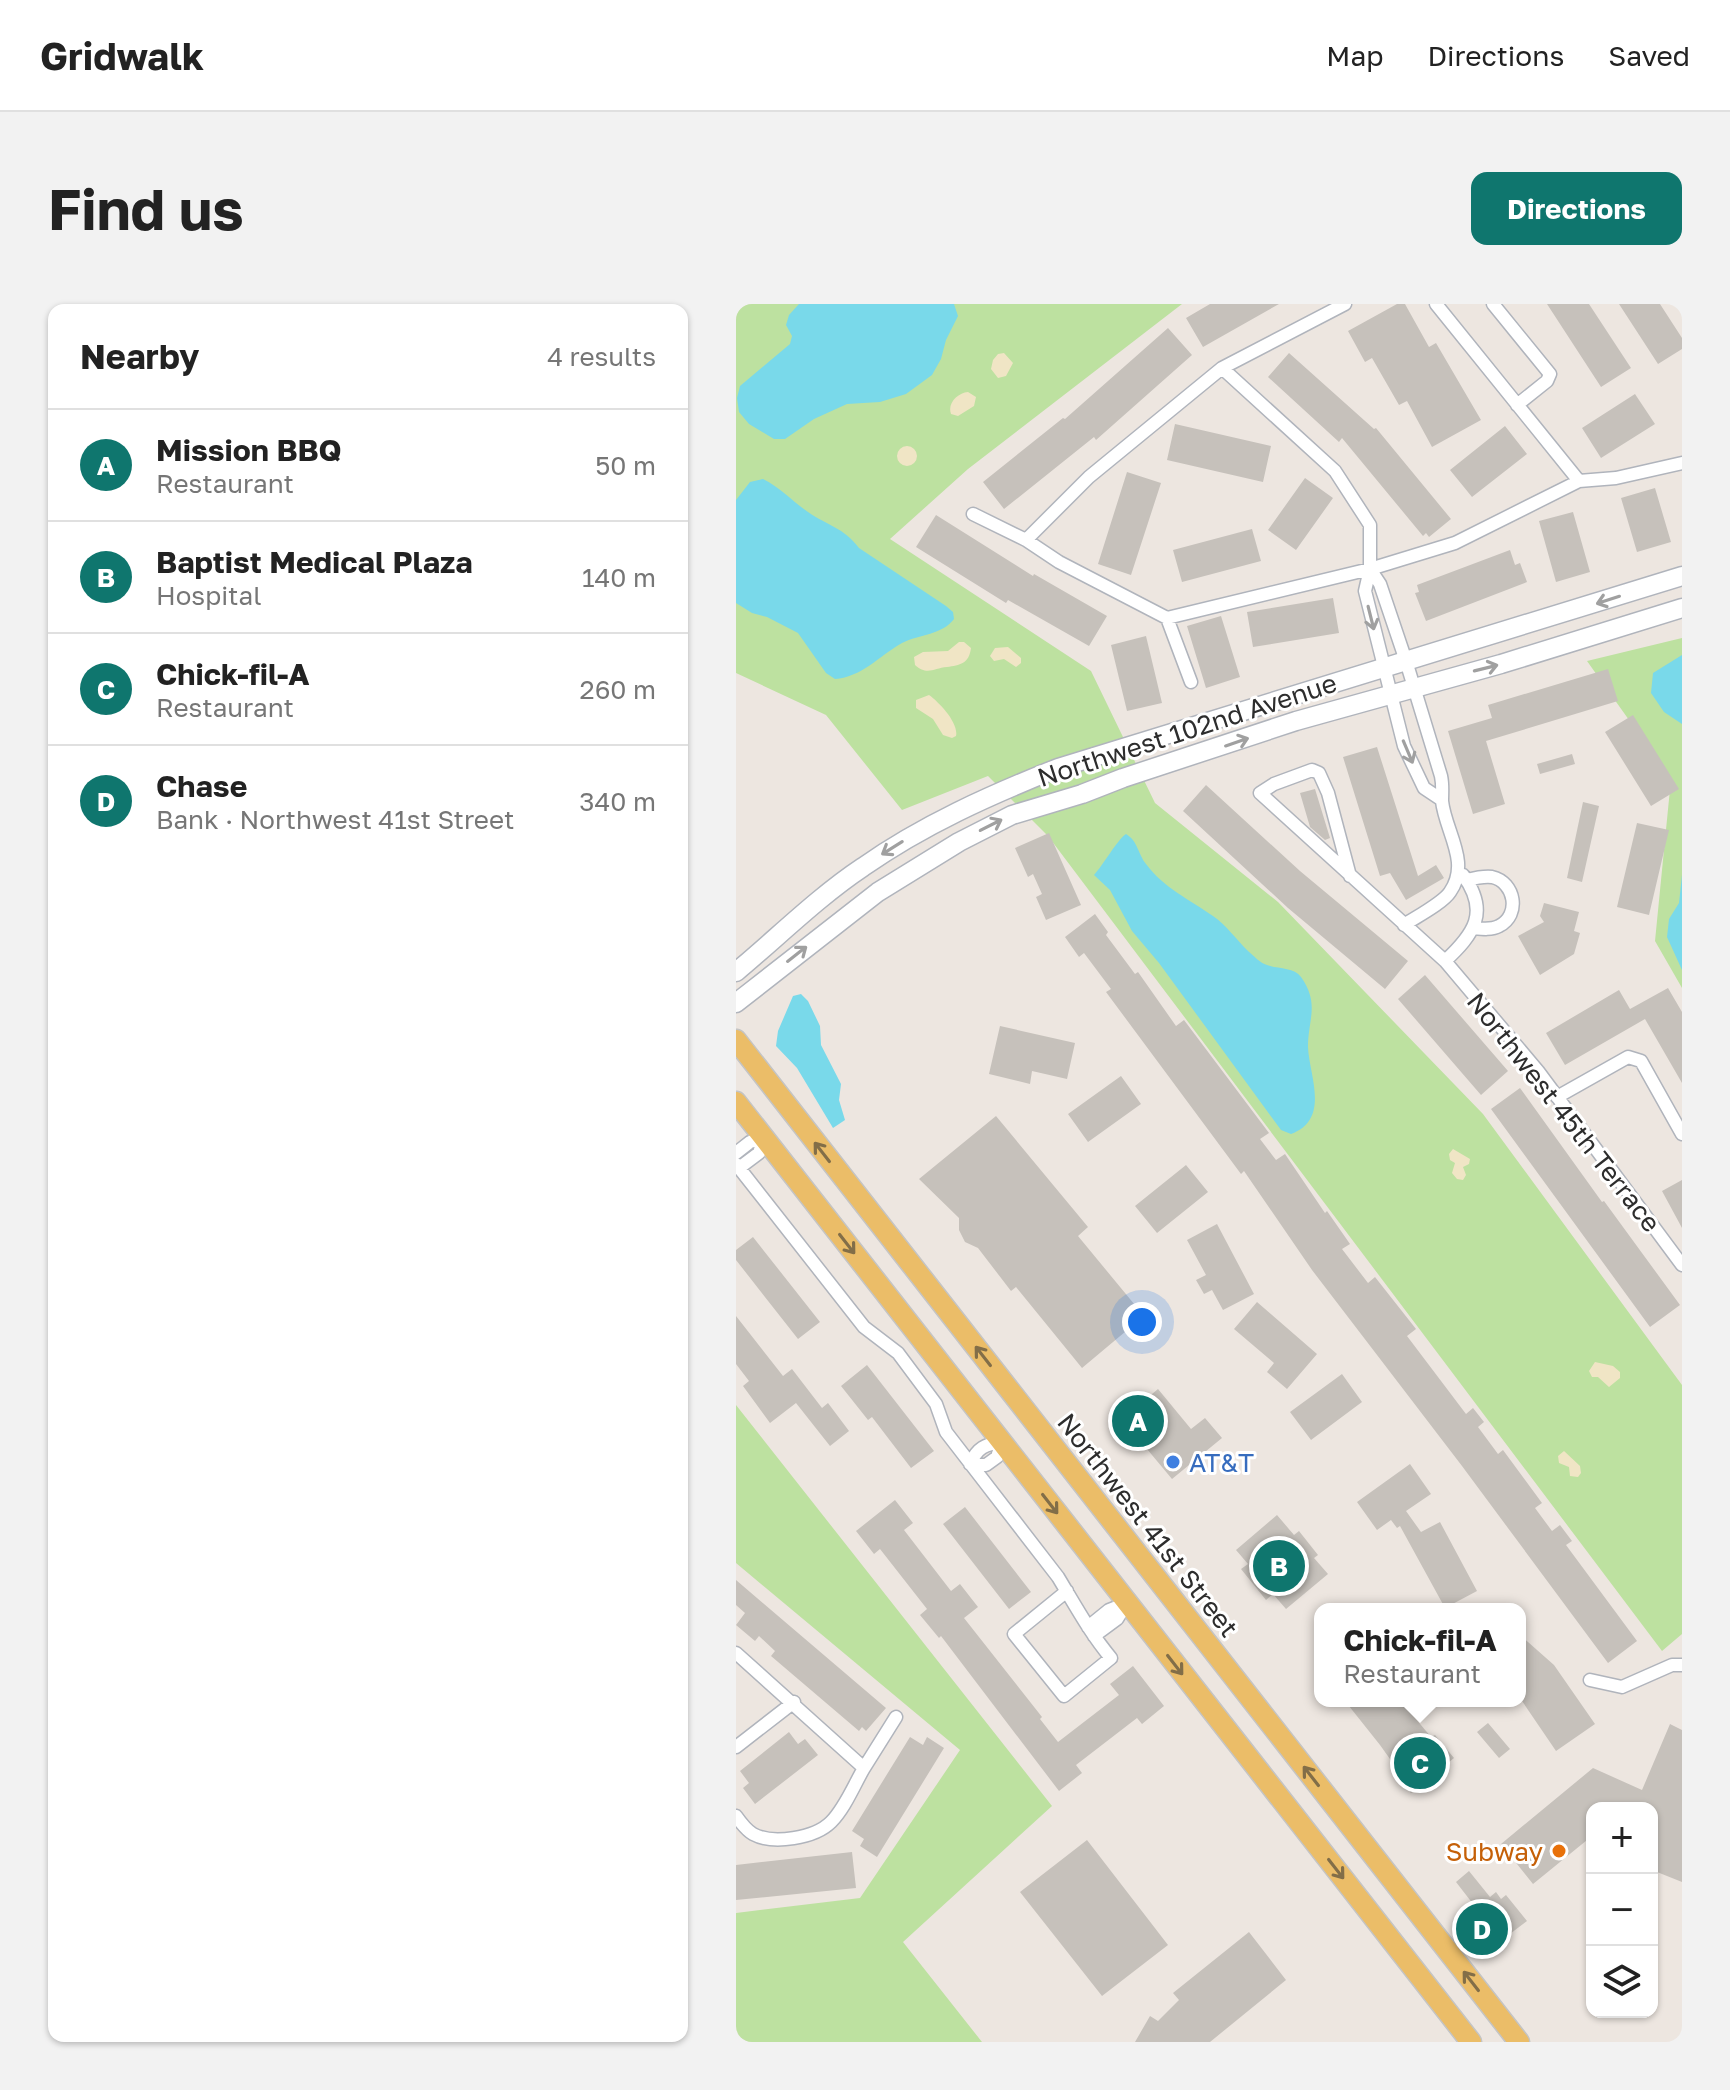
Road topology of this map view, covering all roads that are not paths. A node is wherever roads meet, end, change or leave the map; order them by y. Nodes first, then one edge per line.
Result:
1 (1345, 304) edge
2 (1436, 304) edge
3 (1493, 304) edge
4 (1222, 368) junction
5 (1517, 405) junction
6 (1681, 467) edge
7 (1579, 481) junction
8 (973, 514) dead end
9 (1026, 540) junction
10 (1370, 569) junction
11 (1682, 576) edge
12 (1682, 608) edge
13 (1167, 618) junction
14 (1406, 661) junction
15 (1384, 667) junction
16 (1191, 682) dead end
17 (1414, 687) junction
18 (1391, 693) junction
19 (1442, 800) junction
20 (1463, 875) junction
21 (1350, 876) junction
22 (1404, 925) junction
23 (1474, 928) junction
24 (1445, 961) junction
25 (736, 972) edge
26 (736, 1003) edge
27 (736, 1040) edge
28 (1557, 1097) junction
29 (736, 1102) edge
30 (1682, 1134) edge
31 (764, 1138) junction
32 (736, 1153) edge
33 (738, 1166) edge
34 (1682, 1265) edge
35 (1002, 1442) junction
36 (970, 1464) junction
37 (1067, 1591) junction
38 (1127, 1603) junction
39 (1091, 1632) junction
40 (736, 1653) edge
41 (1682, 1665) edge
42 (1590, 1680) dead end
43 (794, 1702) junction
44 (896, 1717) dead end
45 (736, 1747) edge
46 (864, 1768) junction
47 (736, 1816) edge
48 (1471, 2042) edge
49 (1519, 2042) edge

1 - 4 street
2 - 5 street
3 - 5 street
4 - 9 street
4 - 10 street
5 - 7 street
6 - 7 street
7 - 10 street
8 - 9 street
9 - 13 street
10 - 13 street
10 - 14 street
10 -> 15 street
11 -> 14 street, Northwest 102nd Avenue
17 -> 12 street, Northwest 102nd Avenue
13 - 16 street
14 - 15 street, Northwest 102nd Avenue
14 - 17 street
15 - 18 street
15 -> 25 street, Northwest 102nd Avenue
17 - 18 street, Northwest 102nd Avenue
17 - 19 street
18 -> 19 street
26 -> 18 street, Northwest 102nd Avenue
19 - 20 street
20 - 22 street
20 - 23 street
20 - 23 street
21 - 21 street, Northwest 45th Terrace
21 - 22 street, Northwest 45th Terrace
22 - 24 street, Northwest 45th Terrace
23 - 24 street
24 - 28 street, Northwest 45th Terrace
49 -> 27 main road, Northwest 41st Street
28 - 30 street
28 - 34 street, Northwest 45th Terrace
29 - 31 main road
31 - 32 street
31 - 33 street
31 -> 35 main road
33 - 36 street
35 - 36 street
35 -> 38 main road
36 - 37 street
37 - 39 street
37 - 39 street
38 - 39 street
38 -> 48 main road
40 - 43 street
41 - 42 street
43 - 45 street
43 - 46 street
44 - 46 street
46 - 47 street

